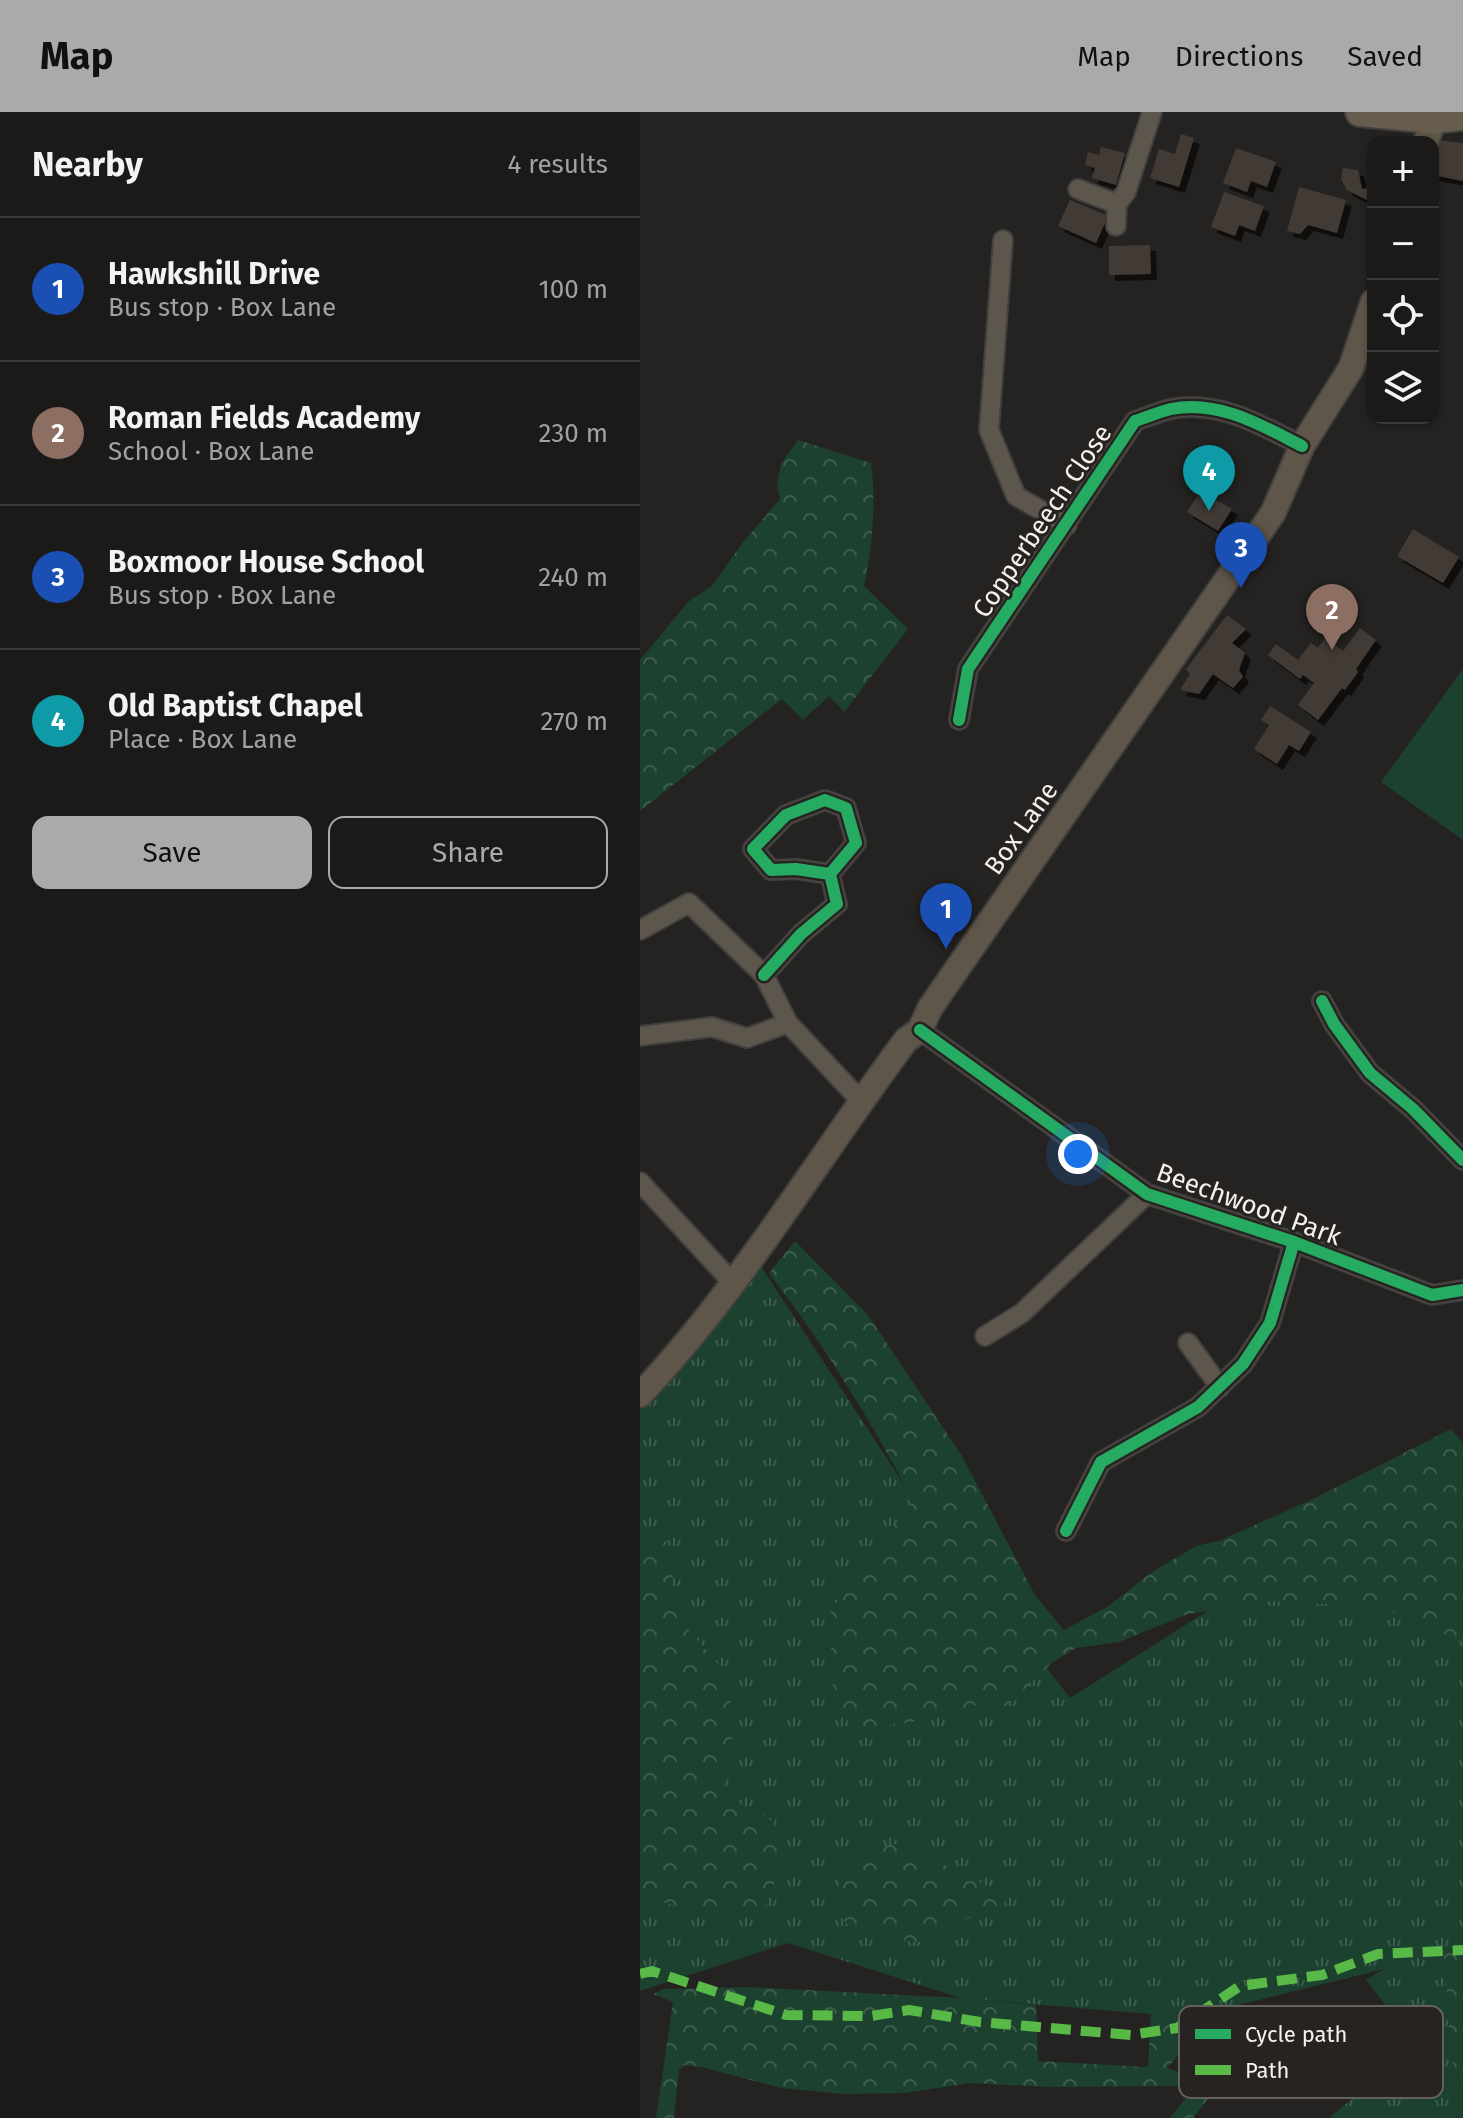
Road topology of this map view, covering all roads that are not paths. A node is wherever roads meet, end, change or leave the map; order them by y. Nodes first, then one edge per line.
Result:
1 (1152, 112) edge
2 (1360, 112) edge
3 (1463, 116) edge
4 (1432, 124) edge
5 (1078, 189) dead end
6 (1117, 204) junction
7 (1116, 226) dead end
8 (1003, 240) dead end
9 (1367, 320) edge
10 (1302, 446) junction
11 (1067, 525) junction
12 (959, 720) dead end
13 (830, 874) junction
14 (640, 930) edge
15 (764, 975) junction
16 (1322, 1001) dead end
17 (788, 1023) junction
18 (920, 1030) junction
19 (640, 1036) edge
20 (861, 1101) junction
21 (1463, 1160) edge
22 (640, 1182) edge
23 (1147, 1194) junction
24 (1294, 1242) junction
25 (732, 1282) junction
26 (1463, 1290) edge
27 (985, 1336) dead end
28 (1188, 1343) dead end
29 (1220, 1387) junction
30 (640, 1395) edge
31 (1066, 1531) dead end

1 - 6 street
2 - 4 main road
3 - 4 main road
5 - 6 street
6 - 7 street
8 - 11 street
9 - 10 main road, Box Lane
10 - 11 street, Copperbeech Close
10 - 18 main road, Box Lane
11 - 12 street, Copperbeech Close
13 - 13 street
13 - 15 street
14 - 15 street
15 - 17 street
16 - 21 street
17 - 19 street
17 - 20 street
18 - 20 main road, Box Lane
18 - 23 street, Beechwood Park
20 - 25 main road, Box Lane
22 - 25 street
23 - 24 street, Beechwood Park
23 - 27 street
24 - 26 street, Beechwood Park
24 - 29 street
25 - 30 main road, Box Lane
28 - 29 street
29 - 31 street

